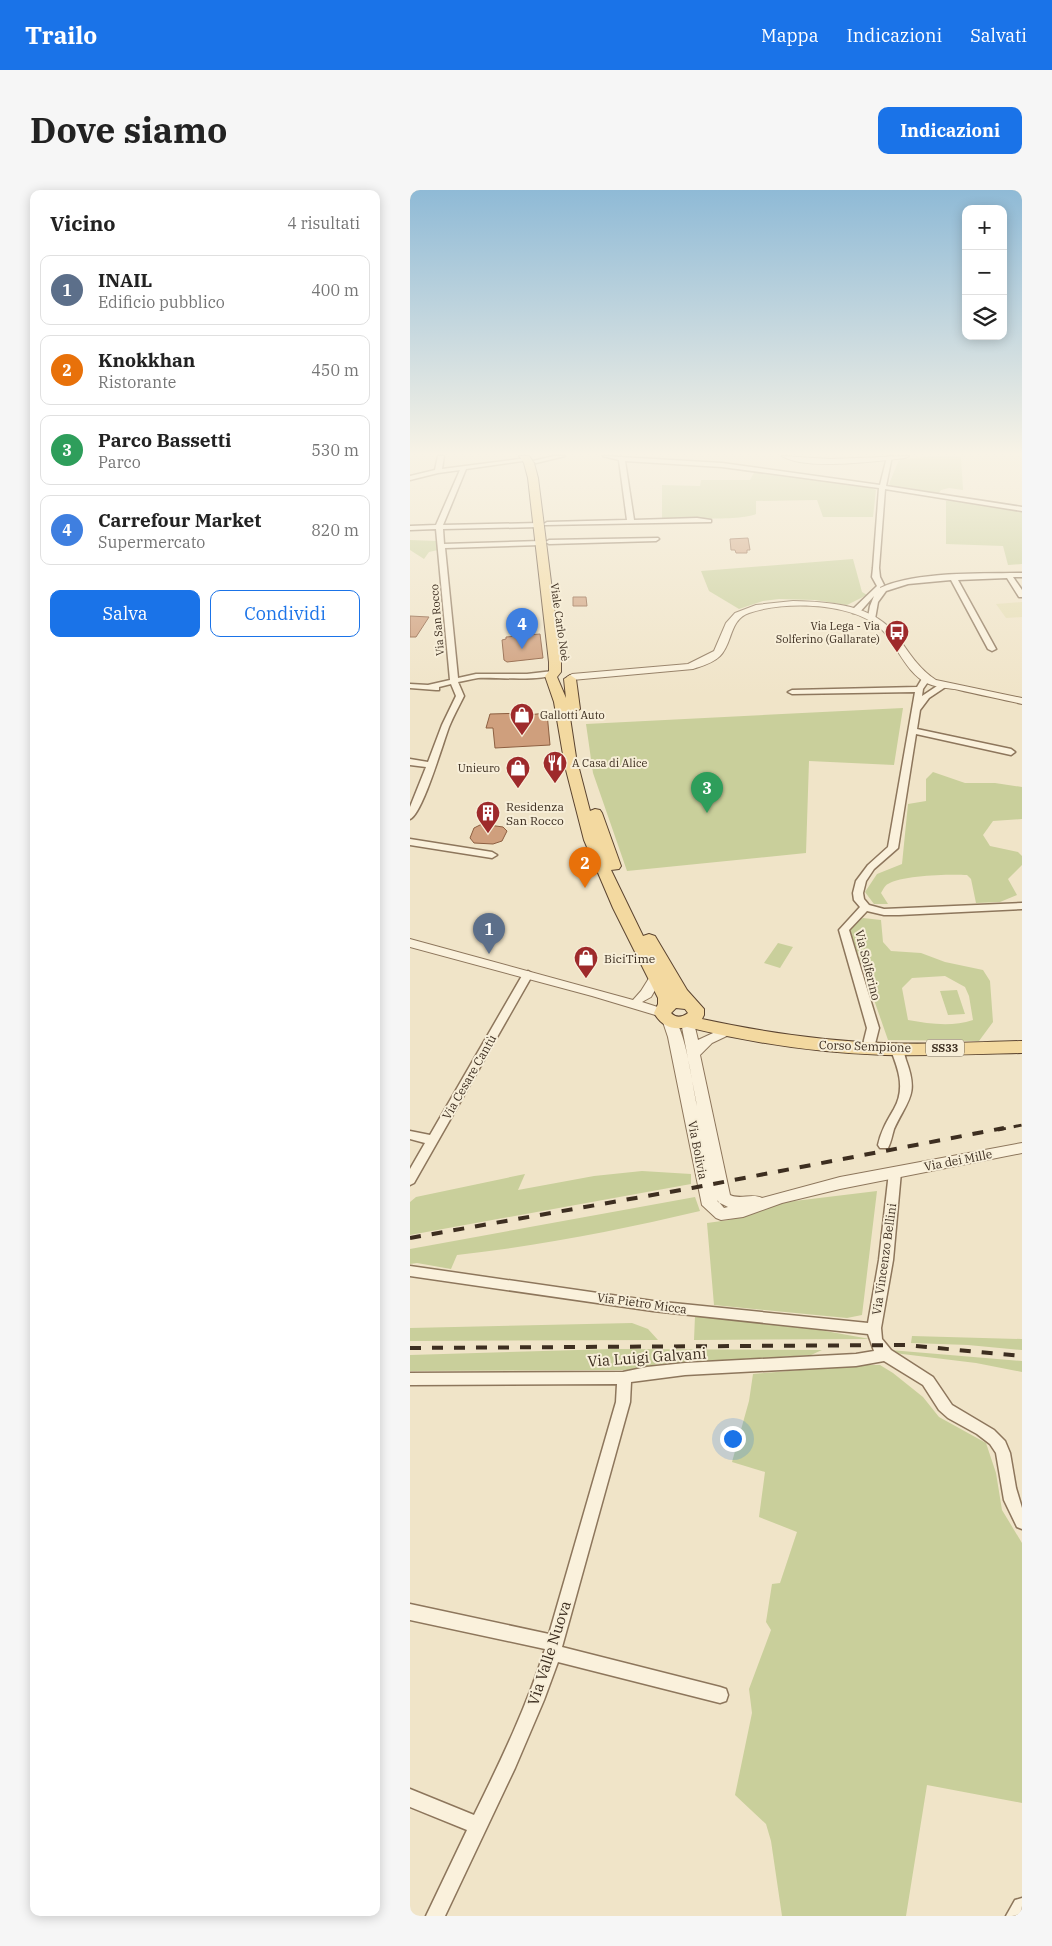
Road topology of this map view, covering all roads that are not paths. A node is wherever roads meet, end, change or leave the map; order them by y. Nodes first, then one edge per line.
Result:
1 (440, 537) edge
2 (544, 537) edge
3 (878, 537) edge
4 (656, 539) dead end
5 (545, 542) junction
6 (441, 546) junction
7 (1022, 575) edge
8 (1009, 576) junction
9 (954, 579) junction
10 (888, 582) junction
11 (1022, 595) edge
12 (856, 611) junction
13 (872, 617) junction
14 (992, 649) dead end
15 (562, 675) junction
16 (926, 679) junction
17 (455, 684) junction
18 (410, 686) edge
19 (943, 686) junction
20 (919, 689) junction
21 (792, 692) dead end
22 (1022, 701) edge
23 (915, 710) junction
24 (912, 731) junction
25 (1011, 752) dead end
26 (410, 762) edge
27 (431, 765) junction
28 (410, 816) edge
29 (410, 842) edge
30 (492, 855) dead end
31 (1022, 906) edge
32 (865, 907) junction
33 (410, 943) edge
34 (528, 974) junction
35 (656, 978) junction
36 (597, 993) junction
37 (639, 999) junction
38 (666, 1013) junction
39 (691, 1013) junction
40 (726, 1031) junction
41 (768, 1037) junction
42 (1022, 1047) edge
43 (868, 1048) junction
44 (896, 1048) junction
45 (693, 1055) junction
46 (410, 1136) edge
47 (433, 1140) junction
48 (884, 1145) dead end
49 (1022, 1148) edge
50 (895, 1172) junction
51 (410, 1180) edge
52 (779, 1198) junction
53 (410, 1271) edge
54 (874, 1328) junction
55 (882, 1350) junction
56 (623, 1378) junction
57 (410, 1379) edge
58 (1022, 1522) edge
59 (410, 1612) edge
60 (554, 1648) junction
61 (720, 1695) dead end
62 (410, 1798) edge
63 (478, 1825) junction
64 (1022, 1907) edge
65 (435, 1916) edge
66 (1015, 1916) edge

1 - 6 street, Via San Rocco
2 - 5 main road, Viale Carlo Noè
3 - 10 street
4 - 5 street
5 - 6 street
5 - 15 main road, Viale Carlo Noè
6 - 17 street, Via San Rocco
7 - 8 street
8 - 9 street
8 - 11 street
9 - 10 street
9 - 14 street
10 - 12 street
10 - 13 street
12 - 13 street
12 - 15 street
13 - 16 street
15 - 17 street
15 - 35 main road, Viale Carlo Noè
15 - 39 main road, Viale Carlo Noè
16 - 19 street
16 - 20 street
17 - 18 street
17 - 27 street, Via San Rocco
19 - 22 street
19 - 23 street
20 - 21 street
20 - 23 street
23 - 24 street
24 - 25 street
24 - 32 street
26 - 27 street
27 - 28 street, Via San Rocco
29 - 30 street
31 - 32 street
32 - 43 street, Via Solferino
33 - 34 street
34 - 36 street
34 - 47 street, Via Cesare Cantù
35 - 37 street
35 - 38 main road, Viale Carlo Noè
36 - 37 street
36 - 38 street
37 - 38 street
38 - 39 main road
38 - 52 street, Via Bolivia
39 - 40 main road, Corso Sempione
39 - 41 main road, Corso Sempione
39 - 45 street, Via Bolivia
40 - 41 main road, Corso Sempione
40 - 45 street
41 - 43 main road, Corso Sempione
42 - 44 main road, Corso Sempione / SS33
43 - 44 main road, Corso Sempione / SS33
44 - 48 street
45 - 52 street, Via Bolivia
46 - 47 street
47 - 51 street, Via Cesare Cantù
49 - 50 street, Via dei Mille
50 - 52 street, Via Bolivia
50 - 54 street, Via Vincenzo Bellini
53 - 54 street, Via Pietro Micca
54 - 55 street, Via Vincenzo Bellini
55 - 56 street, Via Luigi Galvani
55 - 58 street
56 - 57 street, Via Luigi Galvani
56 - 60 street, Via Valle Nuova
59 - 60 street
60 - 61 street
60 - 63 street, Via Valle Nuova
62 - 63 street
63 - 65 street, Via Valle Nuova
64 - 66 street

